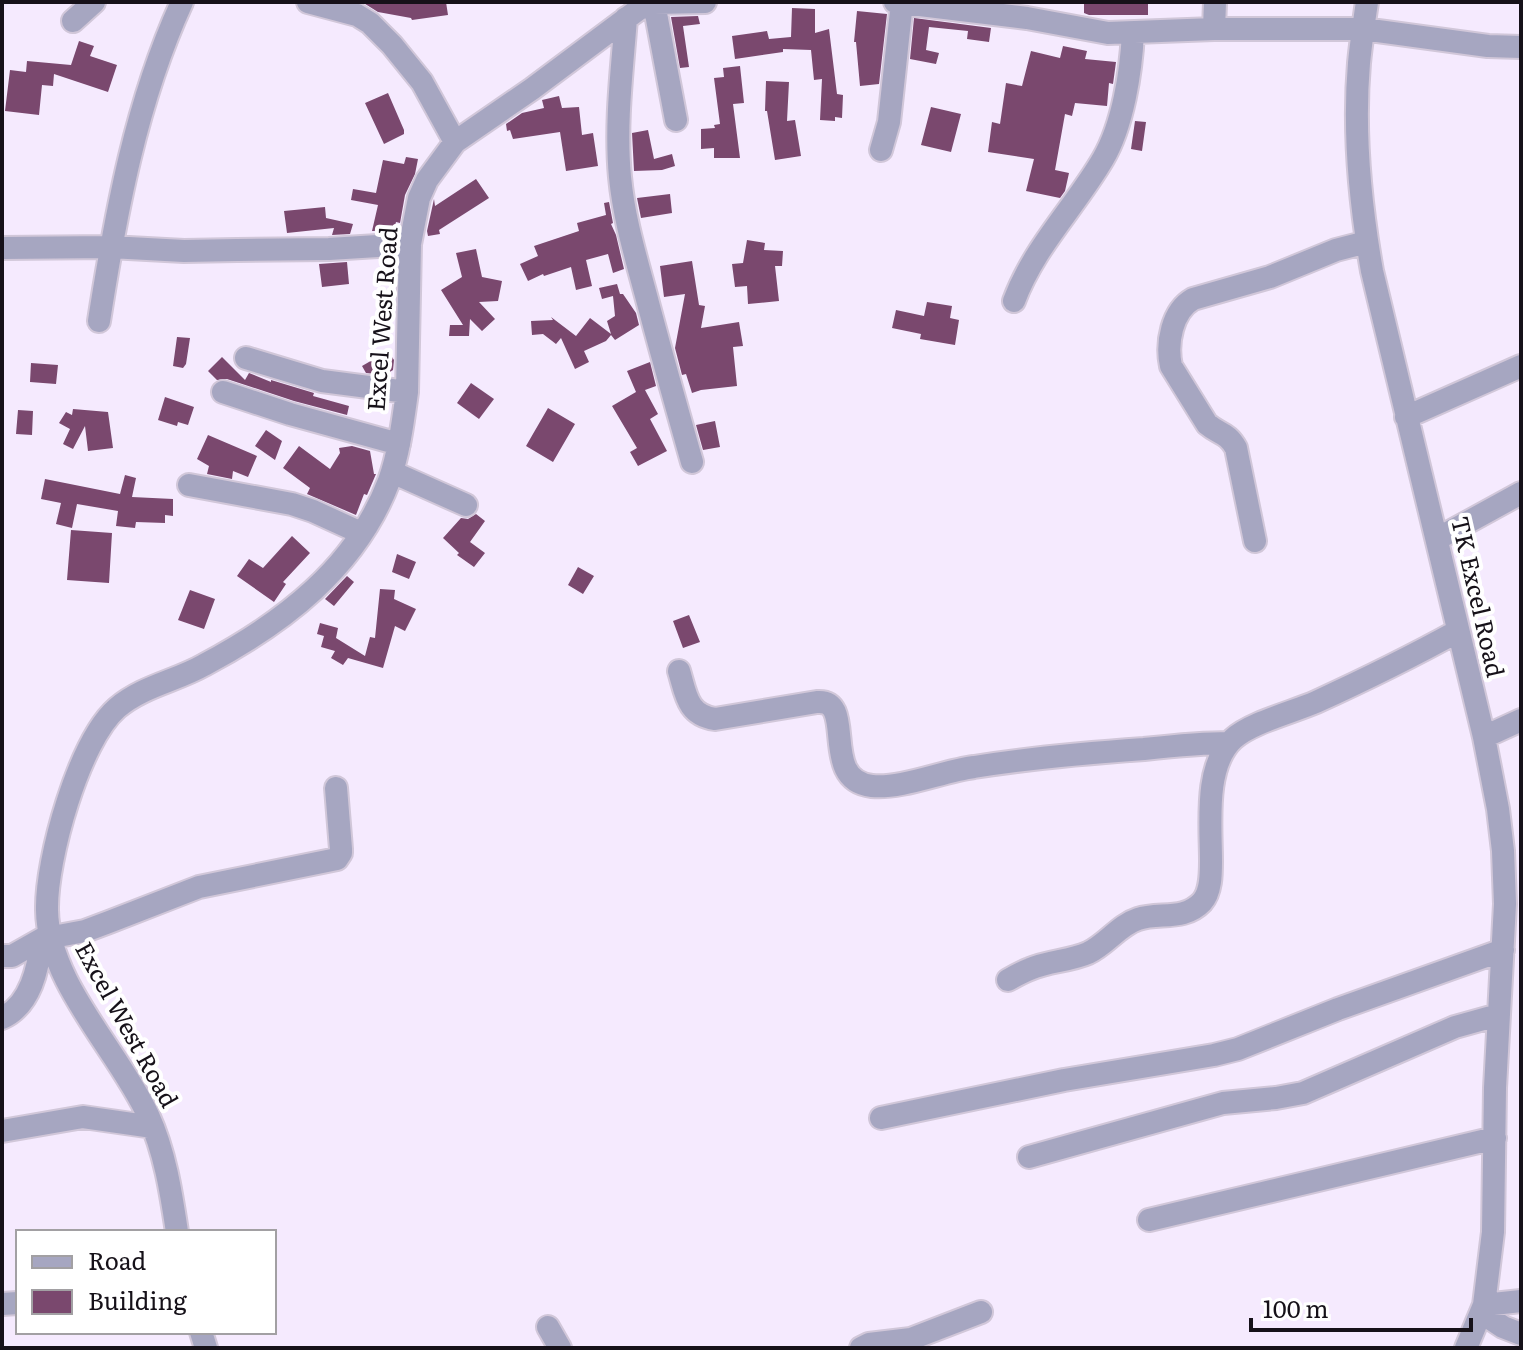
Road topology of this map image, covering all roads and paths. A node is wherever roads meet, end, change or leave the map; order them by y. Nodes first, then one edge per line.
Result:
1 (94, 2) edge
2 (182, 2) edge
3 (705, 2) edge
4 (895, 2) edge
5 (902, 2) edge
6 (1215, 2) edge
7 (1367, 2) edge
8 (316, 3) edge
9 (639, 8) edge
10 (1060, 13) edge
11 (73, 21) dead end
12 (1214, 29) junction
13 (1363, 29) junction
14 (1133, 33) junction
15 (1521, 47) edge
16 (676, 120) dead end
17 (455, 142) junction
18 (881, 150) dead end
19 (1367, 242) junction
20 (410, 244) junction
21 (110, 247) junction
22 (2, 248) edge
23 (1014, 301) dead end
24 (99, 321) dead end
25 (246, 358) dead end
26 (1521, 366) edge
27 (223, 392) dead end
28 (407, 392) junction
29 (1406, 417) junction
30 (399, 444) junction
31 (692, 462) dead end
32 (392, 472) junction
33 (189, 485) dead end
34 (1521, 493) edge
35 (466, 505) dead end
36 (361, 533) junction
37 (1437, 539) junction
38 (1255, 541) dead end
39 (1458, 631) junction
40 (679, 671) dead end
41 (1521, 720) edge
42 (1484, 737) junction
43 (1229, 743) junction
44 (336, 788) dead end
45 (46, 938) junction
46 (1503, 950) junction
47 (2, 956) edge
48 (1008, 980) dead end
49 (1498, 1015) junction
50 (2, 1018) edge
51 (881, 1118) dead end
52 (153, 1127) junction
53 (2, 1131) edge
54 (1495, 1138) junction
55 (1029, 1157) dead end
56 (1149, 1220) dead end
57 (177, 1230) edge
58 (1521, 1301) edge
59 (1483, 1309) junction
60 (981, 1312) dead end
61 (548, 1327) dead end
62 (1521, 1334) edge
63 (560, 1348) edge
64 (861, 1348) edge
65 (1466, 1348) edge

1 - 11 street
2 - 21 street
3 - 9 street
4 - 5 street
5 - 10 street
5 - 18 street
6 - 12 street
7 - 13 street, TK Excel Road
8 - 17 street
9 - 16 street
9 - 17 street, Excel West Road
9 - 31 street
10 - 14 street
12 - 13 street
12 - 14 street
13 - 15 street
13 - 19 street, TK Excel Road
14 - 23 street
17 - 20 street, Excel West Road
19 - 29 street, TK Excel Road
19 - 38 street
20 - 21 street
20 - 28 street, Excel West Road
21 - 22 street
21 - 24 street
25 - 28 street
26 - 29 street
27 - 30 street
28 - 30 street, Excel West Road
29 - 37 street, TK Excel Road
30 - 32 street, Excel West Road
32 - 35 street
32 - 36 street, Excel West Road
33 - 36 street
34 - 37 street
36 - 45 street, Excel West Road
37 - 39 street, TK Excel Road
39 - 42 street, TK Excel Road
39 - 43 street
40 - 43 street
41 - 42 street
42 - 46 street, TK Excel Road
43 - 48 street
44 - 45 street
45 - 47 street, Excel West Road
45 - 50 street
45 - 52 street, Excel West Road
46 - 49 street, TK Excel Road
46 - 51 street
49 - 54 street, TK Excel Road
49 - 55 street
52 - 53 street
52 - 57 street, Excel West Road
54 - 56 street
54 - 59 street, TK Excel Road
58 - 59 street
59 - 62 street
59 - 65 street, TK Excel Road
60 - 64 street
61 - 63 street

